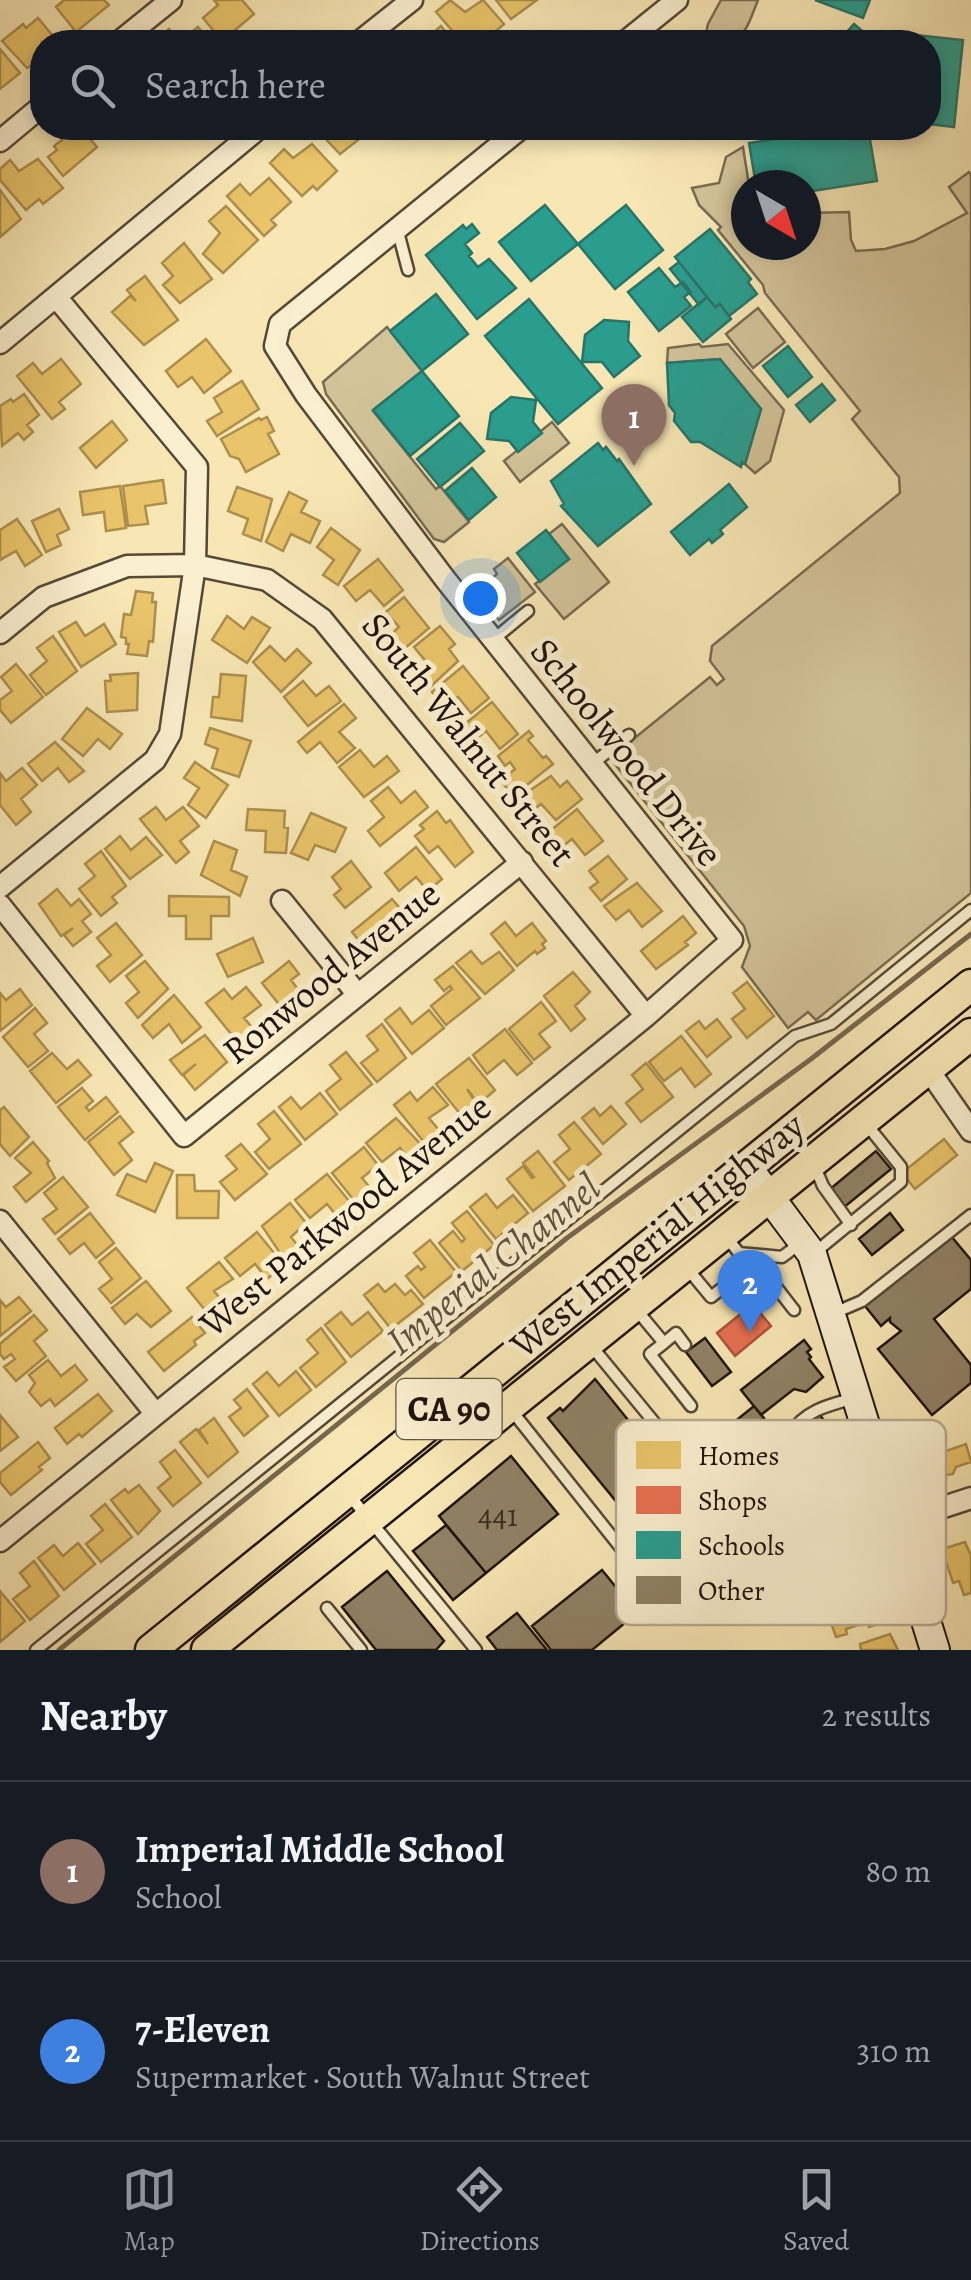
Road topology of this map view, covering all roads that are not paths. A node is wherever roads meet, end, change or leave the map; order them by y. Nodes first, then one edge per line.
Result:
1 (171, 0) edge
2 (412, 0) edge
3 (677, 0) edge
4 (134, 30) edge
5 (374, 30) edge
6 (640, 30) edge
7 (30, 116) edge
8 (245, 140) edge
9 (506, 140) edge
10 (0, 141) edge
11 (397, 228) junction
12 (408, 270) dead end
13 (57, 298) junction
14 (0, 343) edge
15 (194, 565) junction
16 (528, 611) dead end
17 (0, 633) edge
18 (492, 640) junction
19 (628, 734) dead end
20 (592, 764) junction
21 (522, 862) junction
22 (0, 887) edge
23 (282, 901) dead end
24 (0, 905) edge
25 (971, 910) edge
26 (732, 940) joint
27 (971, 985) edge
28 (358, 995) junction
29 (646, 1016) junction
30 (971, 1034) edge
31 (928, 1069) junction
32 (864, 1120) junction
33 (971, 1131) edge
34 (812, 1162) junction
35 (747, 1167) junction
36 (770, 1196) junction
37 (971, 1215) edge
38 (0, 1221) edge
39 (851, 1225) junction
40 (724, 1234) junction
41 (808, 1248) junction
42 (760, 1259) junction
43 (684, 1265) junction
44 (634, 1306) junction
45 (794, 1310) dead end
46 (830, 1315) junction
47 (664, 1342) junction
48 (589, 1343) junction
49 (685, 1345) dead end
50 (856, 1398) junction
51 (508, 1406) junction
52 (691, 1406) dead end
53 (155, 1413) junction
54 (651, 1420) edge
55 (800, 1420) edge
56 (863, 1420) edge
57 (347, 1492) junction
58 (971, 1498) edge
59 (946, 1506) edge
60 (370, 1520) junction
61 (1, 1539) edge
62 (616, 1542) edge
63 (328, 1608) dead end
64 (927, 1625) edge
65 (36, 1650) edge
66 (151, 1650) edge
67 (207, 1650) edge
68 (361, 1650) edge
69 (476, 1650) edge
70 (935, 1650) edge

1 - 4 street
2 - 5 street
3 - 6 street
7 - 10 street
8 - 13 street
9 - 11 street, Schoolwood Drive
11 - 12 lane
11 - 18 street, Schoolwood Drive
13 - 14 street
13 - 15 street
15 - 17 street, South Walnut Street
15 - 21 street, South Walnut Street
15 - 22 street
16 - 18 lane
18 - 20 street, Schoolwood Drive
19 - 20 lane
20 - 26 street, Schoolwood Drive
21 - 28 street, Ronwood Avenue
21 - 29 street, South Walnut Street
23 - 28 street
24 - 28 street, Ronwood Avenue
25 - 65 lane
26 - 29 street, West Parkwood Avenue
27 - 35 main road, West Imperial Highway / CA 90
29 - 53 street, West Parkwood Avenue
30 - 31 main road, West Imperial Highway / CA 90
31 - 32 main road, West Imperial Highway / CA 90
31 - 33 street
32 - 34 main road, West Imperial Highway / CA 90
32 - 39 lane
34 - 36 main road, West Imperial Highway / CA 90
34 - 39 lane
35 - 36 street
35 - 57 main road, West Imperial Highway / CA 90
36 - 40 main road, West Imperial Highway / CA 90
36 - 41 street
37 - 46 lane
38 - 53 street
39 - 41 lane
40 - 42 lane
40 - 43 main road, West Imperial Highway / CA 90
41 - 42 lane
41 - 46 street
42 - 43 lane
42 - 45 lane
43 - 44 main road, West Imperial Highway / CA 90
44 - 47 lane
44 - 48 main road, West Imperial Highway / CA 90
46 - 50 street
47 - 49 lane
47 - 52 lane
48 - 51 main road, West Imperial Highway / CA 90
48 - 54 lane
50 - 55 lane
50 - 56 street
51 - 60 main road, West Imperial Highway / CA 90
51 - 62 lane
53 - 61 street, West Parkwood Avenue
57 - 60 lane
57 - 66 main road, West Imperial Highway / CA 90
58 - 59 street
60 - 67 main road, West Imperial Highway / CA 90
60 - 69 lane
63 - 68 lane
64 - 70 street

